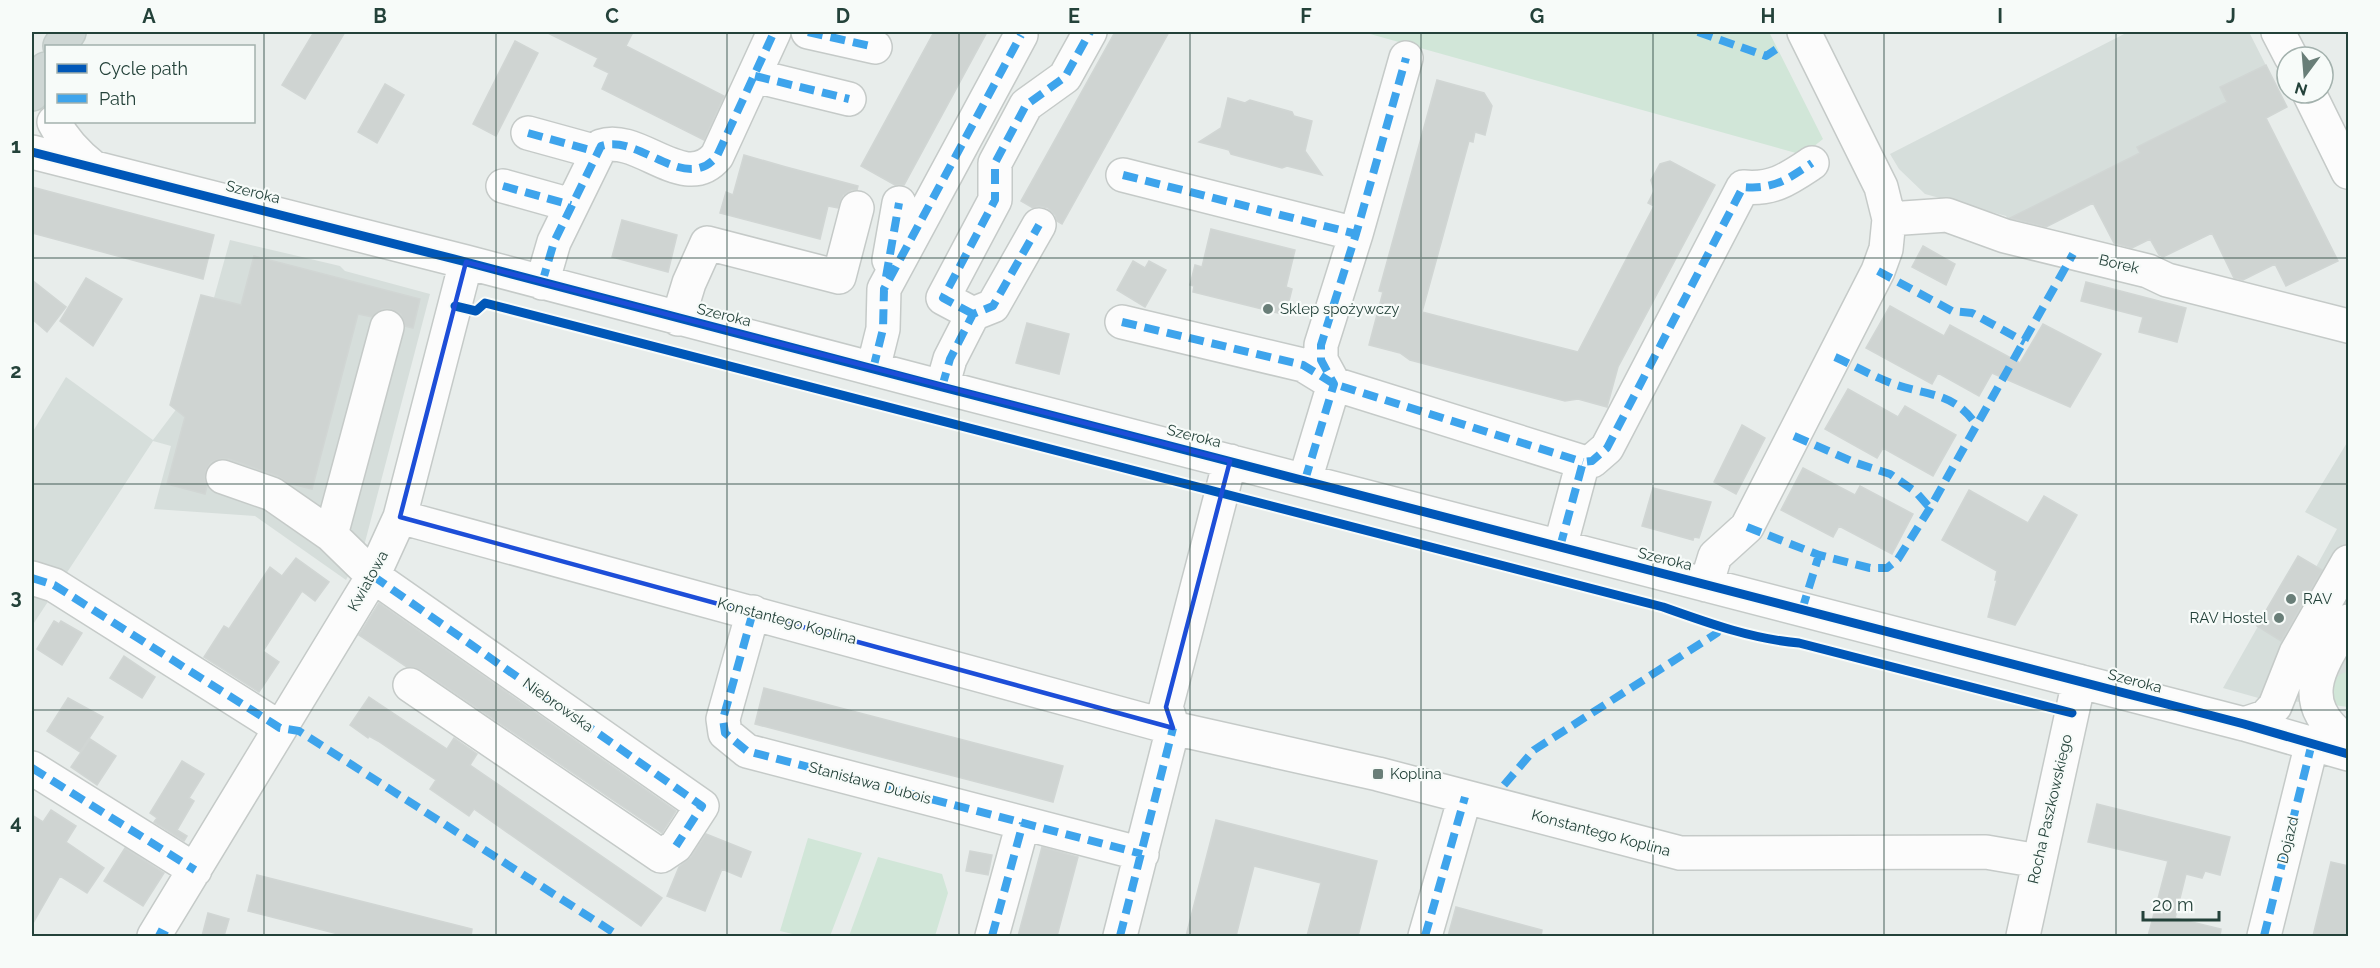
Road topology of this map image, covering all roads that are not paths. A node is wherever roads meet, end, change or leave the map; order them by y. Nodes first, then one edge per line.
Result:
1 (69, 32) edge
2 (774, 32) edge
3 (807, 32) edge
4 (1090, 32) edge
5 (1804, 32) edge
6 (1021, 35) dead end
7 (61, 45) edge
8 (875, 47) dead end
9 (1406, 58) dead end
10 (45, 71) edge
11 (755, 76) junction
12 (32, 94) edge
13 (849, 99) dead end
14 (2315, 105) edge
15 (55, 123) edge
16 (528, 133) dead end
17 (32, 152) edge
18 (597, 152) junction
19 (1812, 163) dead end
20 (93, 167) junction
21 (2349, 172) edge
22 (1123, 175) dead end
23 (503, 186) dead end
24 (899, 203) dead end
25 (571, 205) junction
26 (857, 208) dead end
27 (1889, 219) junction
28 (1039, 225) dead end
29 (1356, 234) junction
30 (466, 262) junction
31 (542, 283) junction
32 (884, 289) junction
33 (974, 314) junction
34 (678, 319) junction
35 (1122, 322) dead end
36 (2349, 326) edge
37 (387, 327) dead end
38 (873, 369) junction
39 (1334, 384) junction
40 (942, 387) junction
41 (1230, 461) junction
42 (1583, 462) junction
43 (223, 477) dead end
44 (1305, 480) junction
45 (400, 517) junction
46 (331, 535) junction
47 (1560, 547) junction
48 (2349, 562) edge
49 (374, 576) junction
50 (32, 578) edge
51 (1706, 585) junction
52 (753, 612) junction
53 (2349, 621) edge
54 (2324, 654) edge
55 (2079, 681) junction
56 (410, 685) dead end
57 (2244, 724) junction
58 (280, 728) junction
59 (1173, 728) junction
60 (2338, 743) edge
61 (32, 768) edge
62 (1465, 797) junction
63 (1023, 823) junction
64 (1142, 854) junction
65 (2038, 861) junction
66 (195, 870) junction
67 (159, 934) edge
68 (992, 936) edge
69 (1120, 936) edge
70 (1425, 936) edge
71 (2023, 936) edge
72 (2264, 936) edge

1 - 7 main road
2 - 11 street
3 - 8 street
4 - 33 street
5 - 27 street
6 - 32 street
9 - 29 street
10 - 12 main road
11 - 13 street
11 - 18 street
14 - 21 street
15 - 20 street, Szeroka
16 - 18 street
17 - 20 street, Szeroka
18 - 25 street
19 - 42 street
20 - 30 street, Szeroka
22 - 29 street
23 - 25 street
24 - 32 street
25 - 31 street
26 - 34 street, Szeroka
27 - 36 street, Borek
27 - 51 street
28 - 33 street
29 - 39 street
30 - 31 street, Szeroka
30 - 45 street, Kwiatowa
31 - 34 street, Szeroka
32 - 38 street
33 - 40 street
34 - 38 street, Szeroka
35 - 39 street
37 - 46 street
38 - 40 street, Szeroka
39 - 42 street
39 - 44 street
40 - 41 street, Szeroka
41 - 44 street, Szeroka
41 - 59 street
42 - 47 street
43 - 46 street
44 - 47 street, Szeroka
45 - 49 street, Kwiatowa
45 - 52 street, Konstantego Koplina
46 - 49 street
47 - 51 street, Szeroka
48 - 54 street
49 - 56 street, Niebrowska
49 - 58 street, Kwiatowa
50 - 58 street
51 - 55 street, Szeroka
52 - 59 street, Konstantego Koplina
52 - 63 street, Stanisława Dubois
53 - 54 street
54 - 57 street
54 - 60 street
55 - 57 street, Szeroka
55 - 65 street, Rocha Paszkowskiego
57 - 60 street, Szeroka
58 - 66 street, Kwiatowa
59 - 62 street, Konstantego Koplina
59 - 64 street
60 - 72 street, Dojazd
61 - 66 street
62 - 65 street, Konstantego Koplina
62 - 70 street
63 - 64 street, Stanisława Dubois
63 - 68 street
64 - 69 street
65 - 71 street, Rocha Paszkowskiego
66 - 67 street, Kwiatowa

